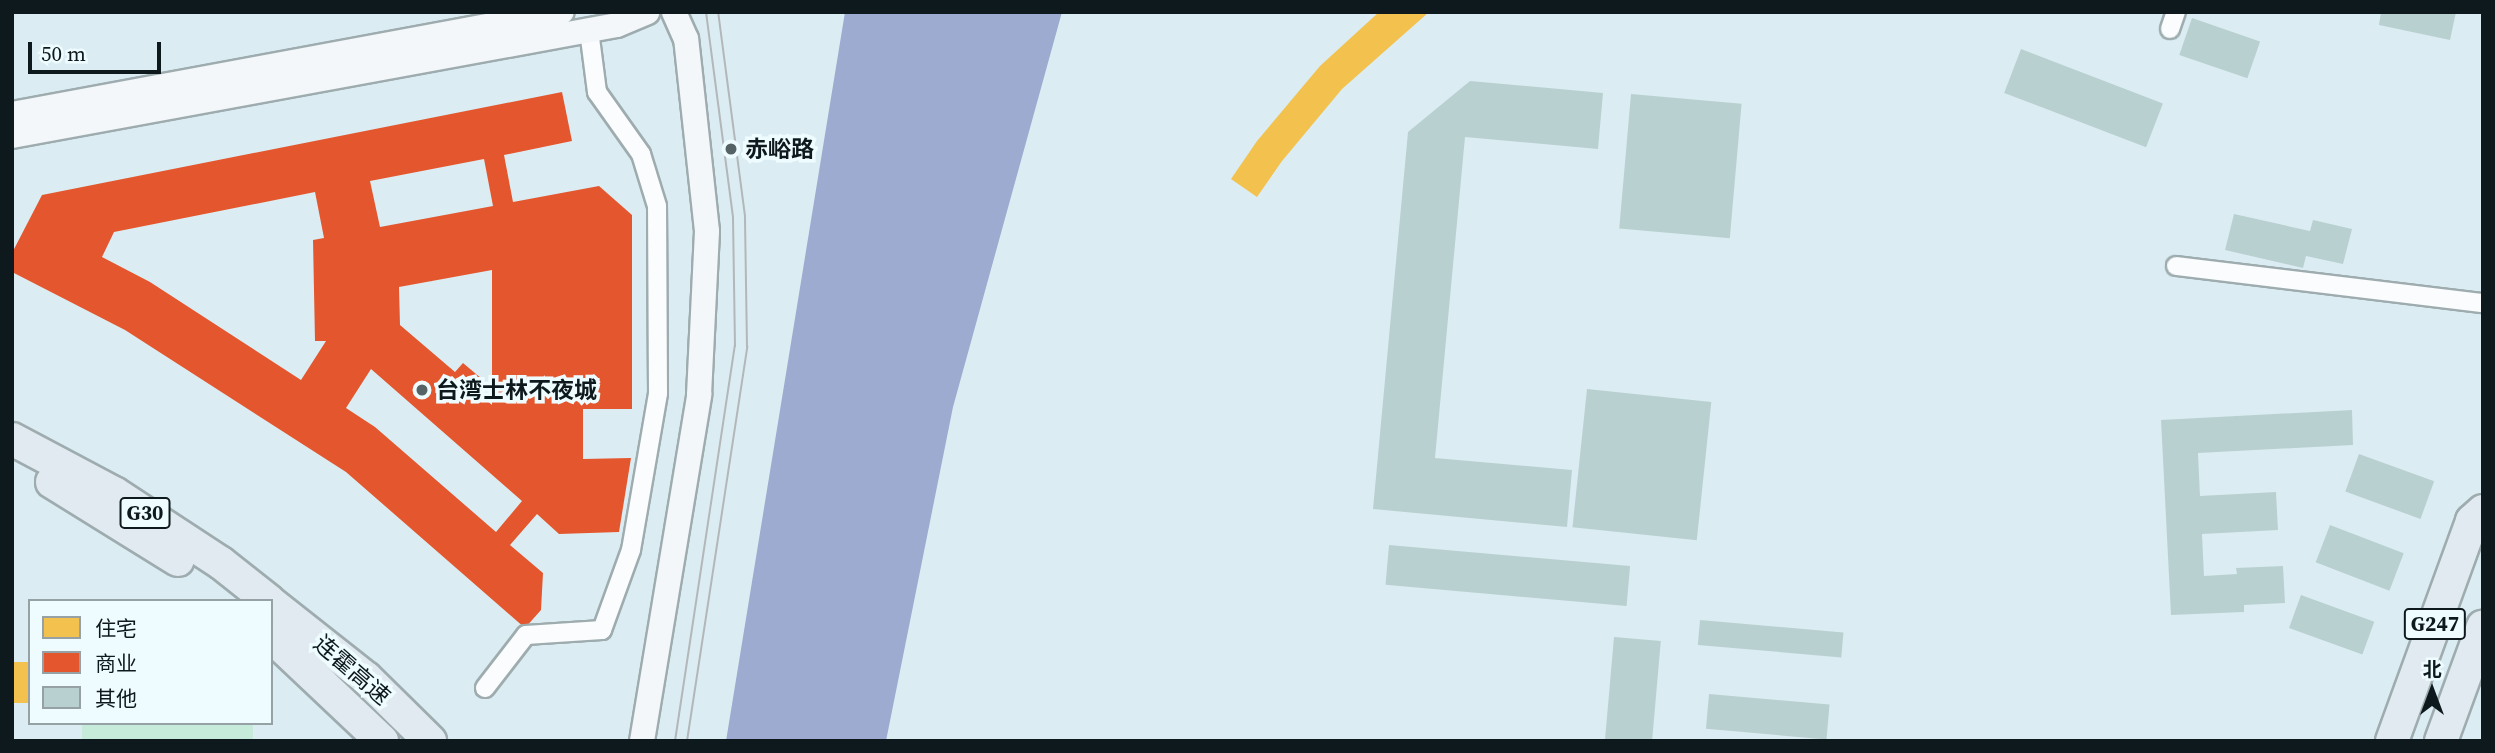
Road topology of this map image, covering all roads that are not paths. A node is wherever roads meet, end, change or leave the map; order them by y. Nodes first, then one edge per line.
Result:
1 (562, 12) edge
2 (647, 12) edge
3 (674, 12) edge
4 (589, 30) junction
5 (12, 114) edge
6 (12, 136) edge
7 (2176, 265) dead end
8 (2483, 303) edge
9 (12, 439) edge
10 (12, 457) edge
11 (2483, 511) edge
12 (2483, 544) edge
13 (232, 599) edge
14 (266, 599) edge
15 (273, 604) edge
16 (2483, 626) edge
17 (273, 638) edge
18 (485, 688) dead end
19 (382, 741) edge
20 (430, 741) edge
21 (642, 741) edge
22 (2392, 741) edge
23 (2410, 741) edge
24 (2441, 741) edge

1 - 5 main road
2 - 4 main road
3 - 21 main road
4 - 6 main road
4 - 18 street
7 - 8 street
9 - 14 highway, 连霍高速 / G30
10 - 13 highway, G30
11 - 22 highway, G247
12 - 23 highway
15 - 20 highway, 连霍高速 / G30
16 - 24 highway, G247
17 - 19 highway, 连霍高速

